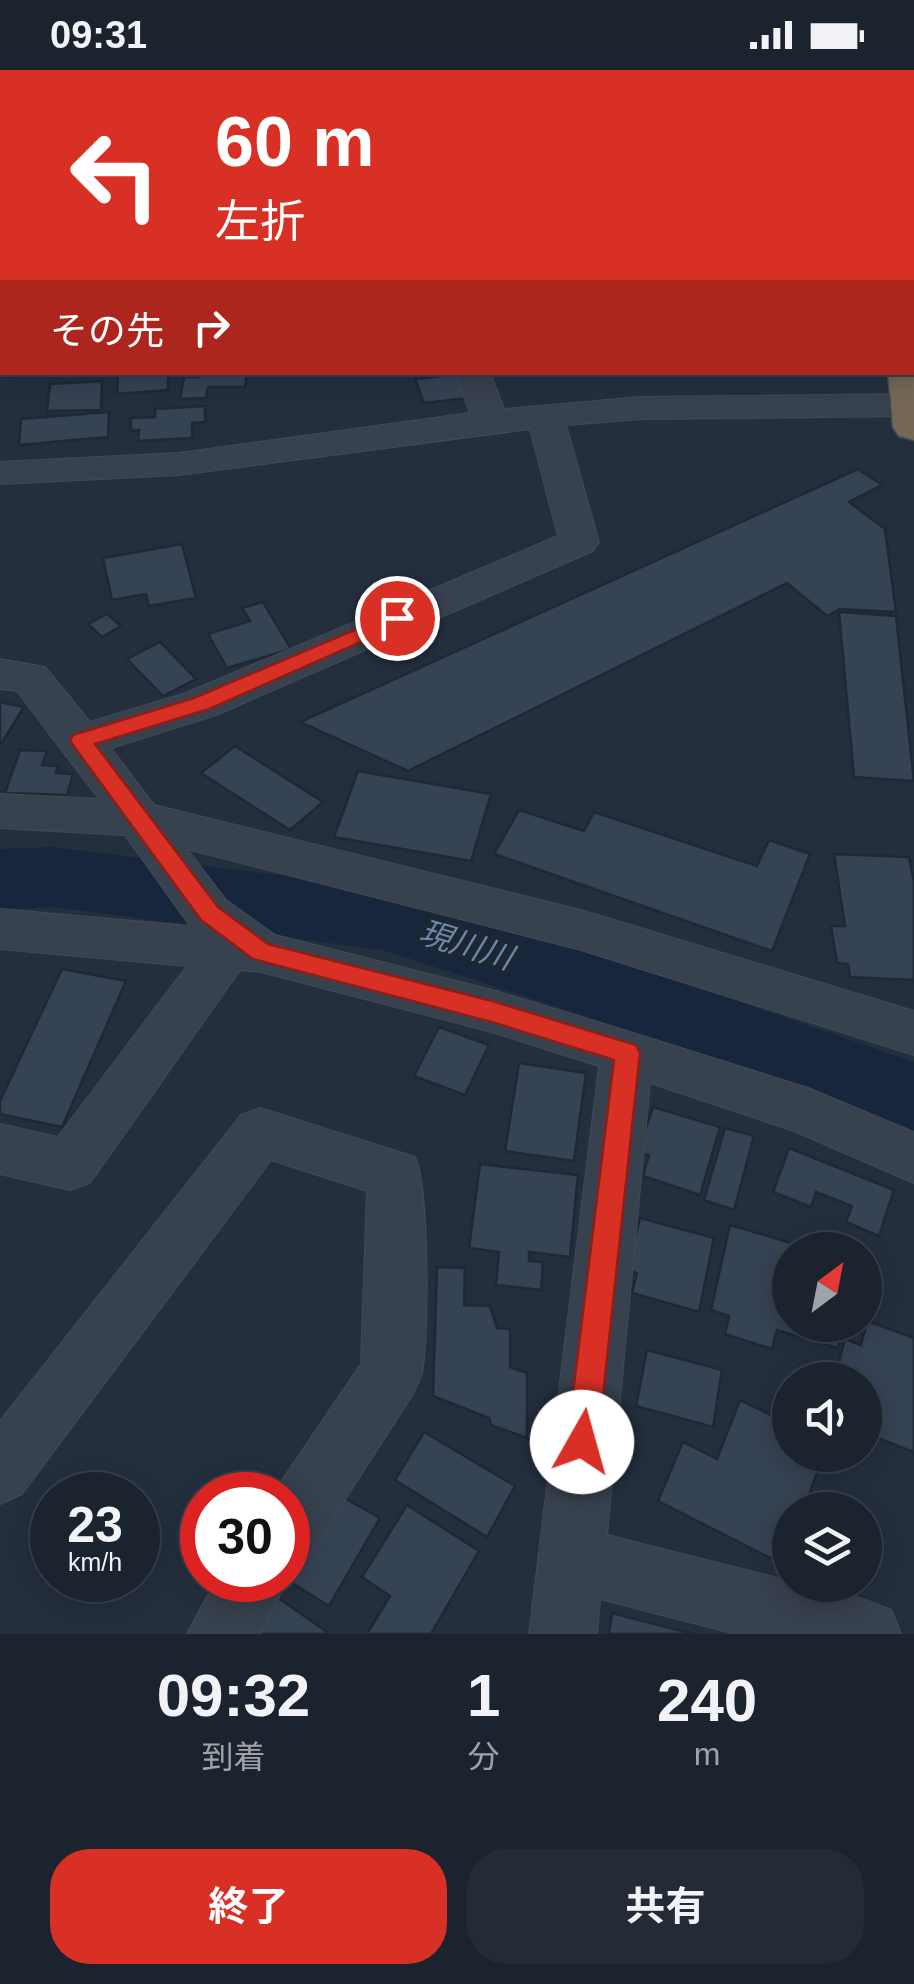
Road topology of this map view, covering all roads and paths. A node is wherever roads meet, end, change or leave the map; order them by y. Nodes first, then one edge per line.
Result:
1 (473, 375) edge
2 (912, 402) edge
3 (545, 417) junction
4 (490, 421) junction
5 (0, 473) edge
6 (0, 674) edge
7 (81, 741) junction
8 (0, 812) edge
9 (137, 819) junction
10 (0, 929) edge
11 (233, 938) junction
12 (914, 1034) edge
13 (627, 1053) junction
14 (0, 1150) edge
15 (914, 1158) edge
16 (0, 1472) edge
17 (310, 1496) edge
18 (569, 1558) junction
19 (241, 1602) edge
20 (221, 1634) edge
21 (563, 1634) edge
22 (866, 1634) edge

1 - 4 street
2 - 3 street
3 - 4 street
3 - 7 street
4 - 5 street
6 - 7 street
7 - 9 street
8 - 9 street
9 - 11 street
9 - 12 street
10 - 11 street
11 - 13 street
11 - 14 street
13 - 15 street
13 - 18 street
16 - 17 street
18 - 21 street
18 - 22 street
19 - 20 street

